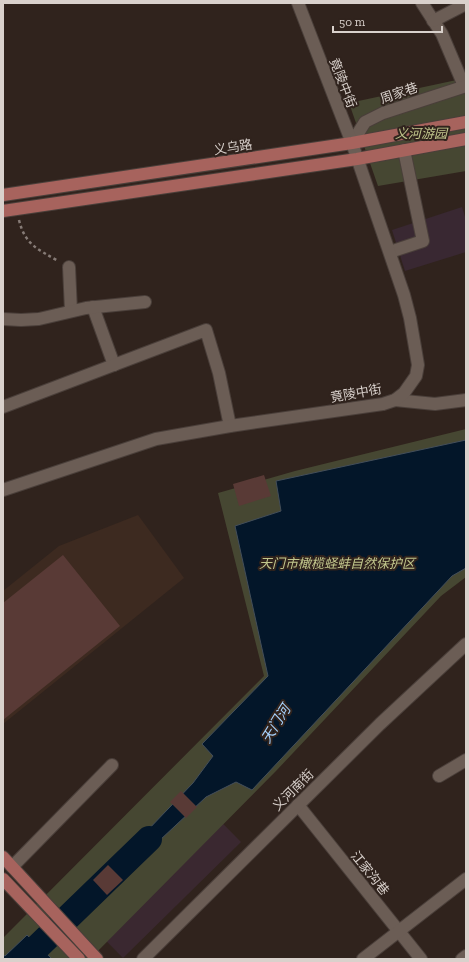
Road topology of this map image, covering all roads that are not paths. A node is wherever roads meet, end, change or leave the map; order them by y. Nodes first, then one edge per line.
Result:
1 (298, 3) edge
2 (422, 3) edge
3 (466, 4) edge
4 (433, 20) junction
5 (465, 86) edge
6 (466, 122) edge
7 (466, 139) edge
8 (352, 143) junction
9 (404, 150) junction
10 (357, 158) junction
11 (3, 195) edge
12 (3, 212) edge
13 (390, 252) junction
14 (69, 267) road end
15 (145, 302) dead end
16 (93, 307) junction
17 (71, 310) junction
18 (3, 319) edge
19 (114, 365) junction
20 (396, 400) junction
21 (466, 400) edge
22 (3, 407) edge
23 (230, 426) junction
24 (3, 490) edge
25 (466, 644) edge
26 (466, 760) edge
27 (112, 765) dead end
28 (439, 776) dead end
29 (298, 805) junction
30 (3, 857) edge
31 (12, 867) junction
32 (3, 879) edge
33 (466, 879) edge
34 (399, 931) junction
35 (466, 956) edge
36 (79, 959) edge
37 (97, 959) edge
38 (144, 959) edge
39 (363, 959) edge
40 (421, 959) edge
41 (462, 959) edge

1 - 8 street, 竟陵中街
2 - 4 street
3 - 4 street
4 - 5 street
5 - 8 street, 周家巷
6 - 8 main road, 义乌路
7 - 9 main road
8 - 10 street, 竟陵中街
8 - 11 main road, 义乌路
9 - 10 main road
9 - 13 street
10 - 12 main road
10 - 13 street, 竟陵中街
13 - 20 street, 竟陵中街
14 - 17 street
15 - 16 street
16 - 17 street
16 - 19 street
17 - 18 street
19 - 22 street
19 - 23 street
20 - 21 street
20 - 23 street, 竟陵中街
23 - 24 street, 竟陵中街
25 - 29 street, 义河南街
26 - 28 street
27 - 31 street
29 - 34 street, 江家沟巷
29 - 38 street, 义河南街
30 - 31 main road
31 - 37 main road
32 - 36 main road
33 - 34 street
34 - 39 street
34 - 40 street, 江家沟巷
35 - 41 street

